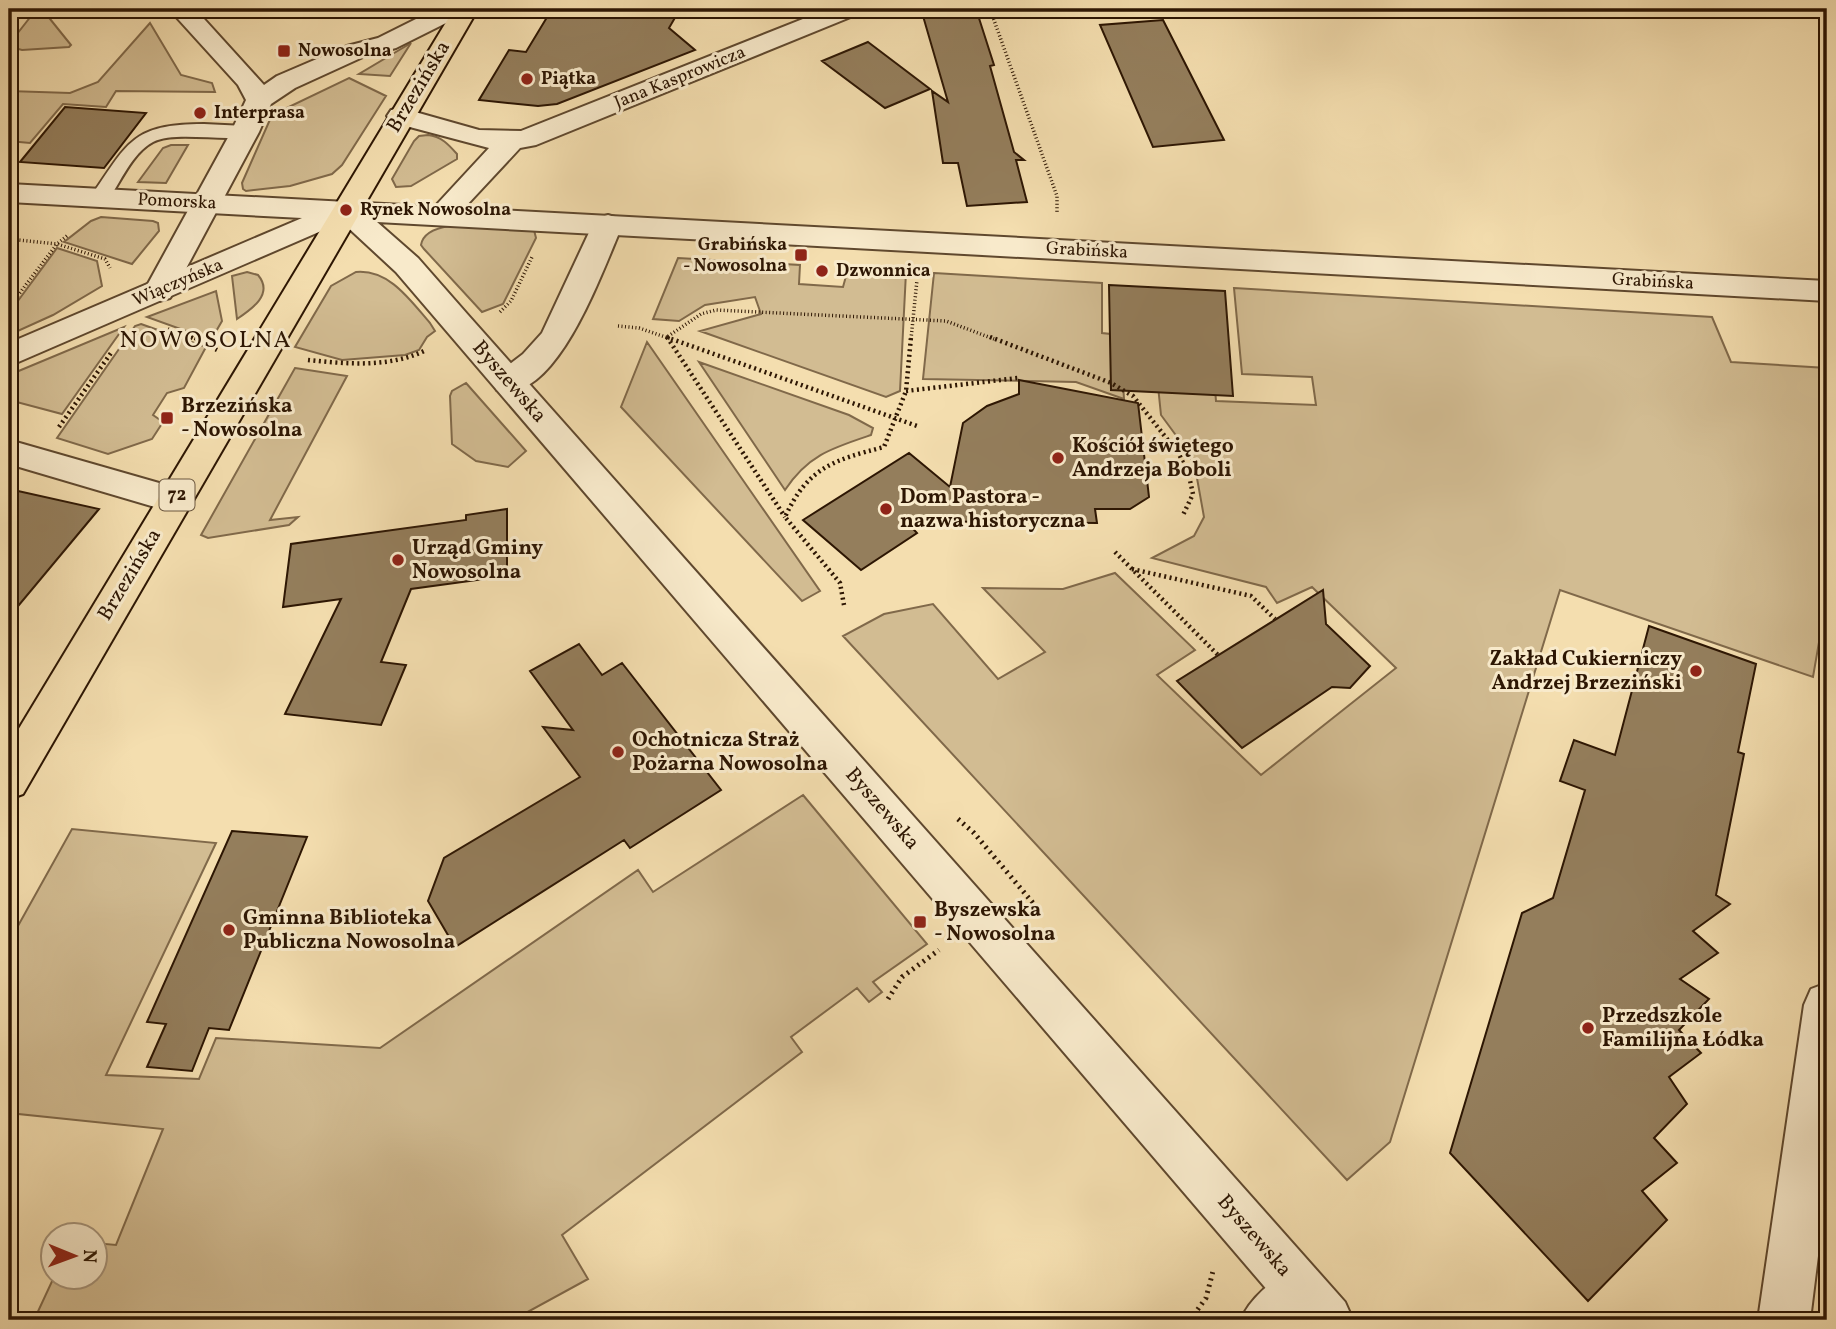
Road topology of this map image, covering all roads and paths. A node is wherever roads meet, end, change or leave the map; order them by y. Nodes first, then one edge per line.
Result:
1 (181, 9) edge
2 (455, 9) edge
3 (466, 9) edge
4 (849, 9) edge
5 (990, 9) edge
6 (259, 100) junction
7 (401, 116) junction
8 (245, 132) junction
9 (510, 142) junction
10 (9, 193) edge
11 (100, 198) junction
12 (207, 203) junction
13 (346, 209) junction
14 (442, 215) junction
15 (608, 224) junction
16 (78, 227) dead end
17 (9, 239) edge
18 (57, 244) junction
19 (1056, 249) junction
20 (533, 254) dead end
21 (111, 270) dead end
22 (917, 279) dead end
23 (159, 290) junction
24 (1827, 291) edge
25 (9, 307) edge
26 (498, 314) dead end
27 (913, 318) junction
28 (157, 325) dead end
29 (618, 326) dead end
30 (667, 337) junction
31 (428, 347) dead end
32 (114, 348) dead end
33 (218, 351) dead end
34 (9, 355) edge
35 (296, 358) dead end
36 (1018, 378) dead end
37 (509, 382) junction
38 (906, 391) junction
39 (897, 419) junction
40 (920, 427) dead end
41 (55, 433) dead end
42 (9, 452) edge
43 (175, 500) junction
44 (1183, 515) dead end
45 (785, 517) junction
46 (1115, 552) dead end
47 (1132, 569) junction
48 (844, 605) dead end
49 (1275, 619) dead end
50 (1218, 654) dead end
51 (9, 781) edge
52 (941, 949) dead end
53 (888, 999) dead end
54 (1827, 1005) edge
55 (1212, 1261) dead end
56 (1297, 1285) junction
57 (1190, 1320) edge
58 (1259, 1320) edge
59 (1327, 1320) edge
60 (1784, 1320) edge

1 - 6 street
2 - 6 street
3 - 7 main road, Brzezińska / 72
4 - 9 street, Jana Kasprowicza
5 - 19 path
6 - 8 street
7 - 9 street
7 - 13 main road, Brzezińska / 72
8 - 11 lane
8 - 12 street
9 - 14 street
10 - 11 street, Pomorska
11 - 12 street, Pomorska
12 - 13 street, Pomorska
12 - 23 street
13 - 14 street, Grabińska
13 - 23 street, Wiączyńska
13 - 37 street, Byszewska
13 - 43 main road, Brzezińska / 72
14 - 15 street, Grabińska
15 - 19 street, Grabińska
15 - 37 street
16 - 18 path
17 - 18 path
18 - 21 path
18 - 25 path
19 - 24 street, Grabińska
20 - 26 path
22 - 27 path
23 - 34 street, Wiączyńska
27 - 30 path
27 - 38 path
27 - 44 path
28 - 33 path
29 - 30 path
30 - 39 path
30 - 45 path
31 - 35 path
32 - 41 path
36 - 38 path
37 - 56 street, Byszewska
38 - 39 path
39 - 40 path
39 - 45 path
42 - 43 street
43 - 51 main road, Brzezińska / 72
45 - 48 path
46 - 47 path
47 - 49 path
47 - 50 path
52 - 53 path
54 - 60 street
55 - 57 path
56 - 58 lane
56 - 59 street, Byszewska

